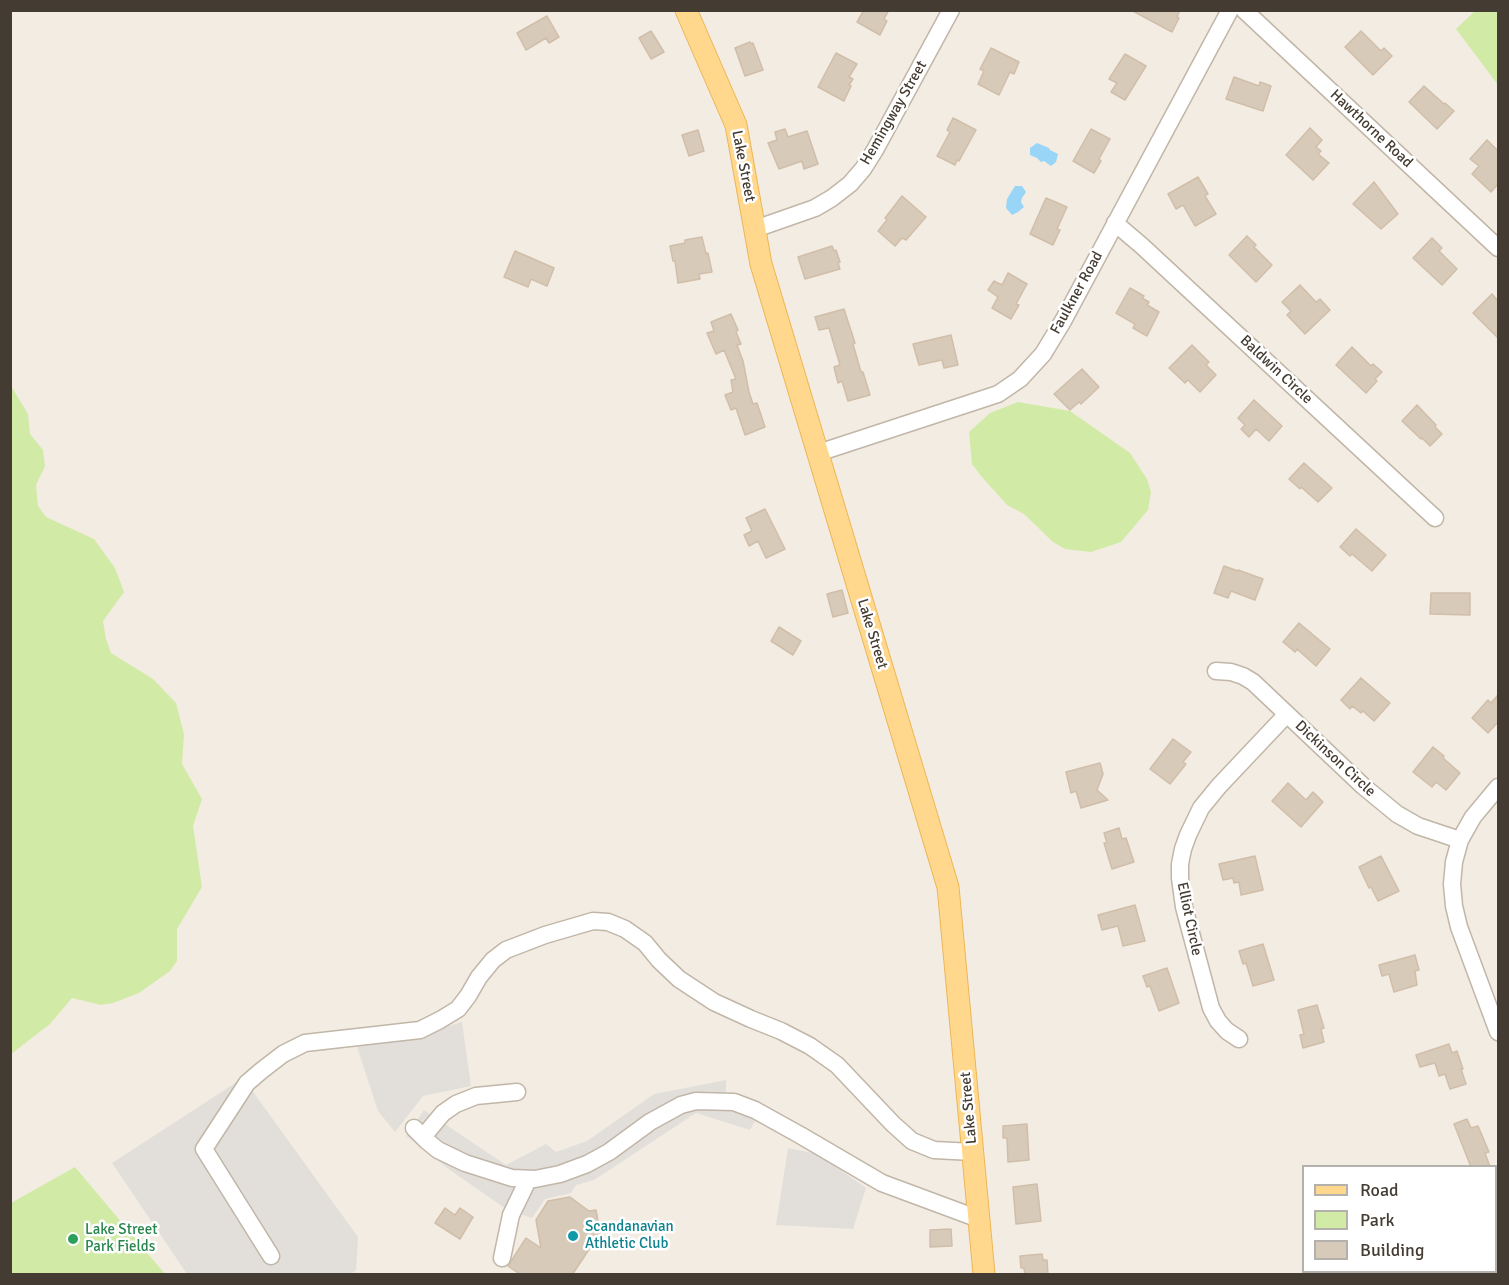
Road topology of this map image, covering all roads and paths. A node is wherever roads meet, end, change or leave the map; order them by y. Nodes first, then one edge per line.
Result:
1 (686, 10) edge
2 (951, 10) edge
3 (1230, 10) edge
4 (1244, 10) edge
5 (1115, 223) junction
6 (754, 229) junction
7 (1498, 248) edge
8 (818, 453) junction
9 (1435, 518) dead end
10 (1216, 671) dead end
11 (1287, 714) junction
12 (1498, 787) edge
13 (1460, 840) junction
14 (1498, 1032) edge
15 (1239, 1040) dead end
16 (517, 1092) dead end
17 (973, 1152) junction
18 (528, 1180) junction
19 (979, 1219) junction
20 (270, 1256) dead end
21 (502, 1258) dead end
22 (984, 1275) edge

1 - 6 main road, Lake Street
2 - 6 street, Hemingway Street
3 - 5 street, Faulkner Road
4 - 7 street, Hawthorne Road
5 - 8 street, Faulkner Road
5 - 9 street, Baldwin Circle
6 - 8 main road, Lake Street
8 - 17 main road, Lake Street
10 - 11 street, Dickinson Circle
11 - 13 street, Dickinson Circle
11 - 15 street, Elliot Circle
12 - 13 street
13 - 14 street
16 - 18 street
17 - 19 main road, Lake Street
17 - 20 street
18 - 19 street
18 - 21 street
19 - 22 main road, Lake Street

